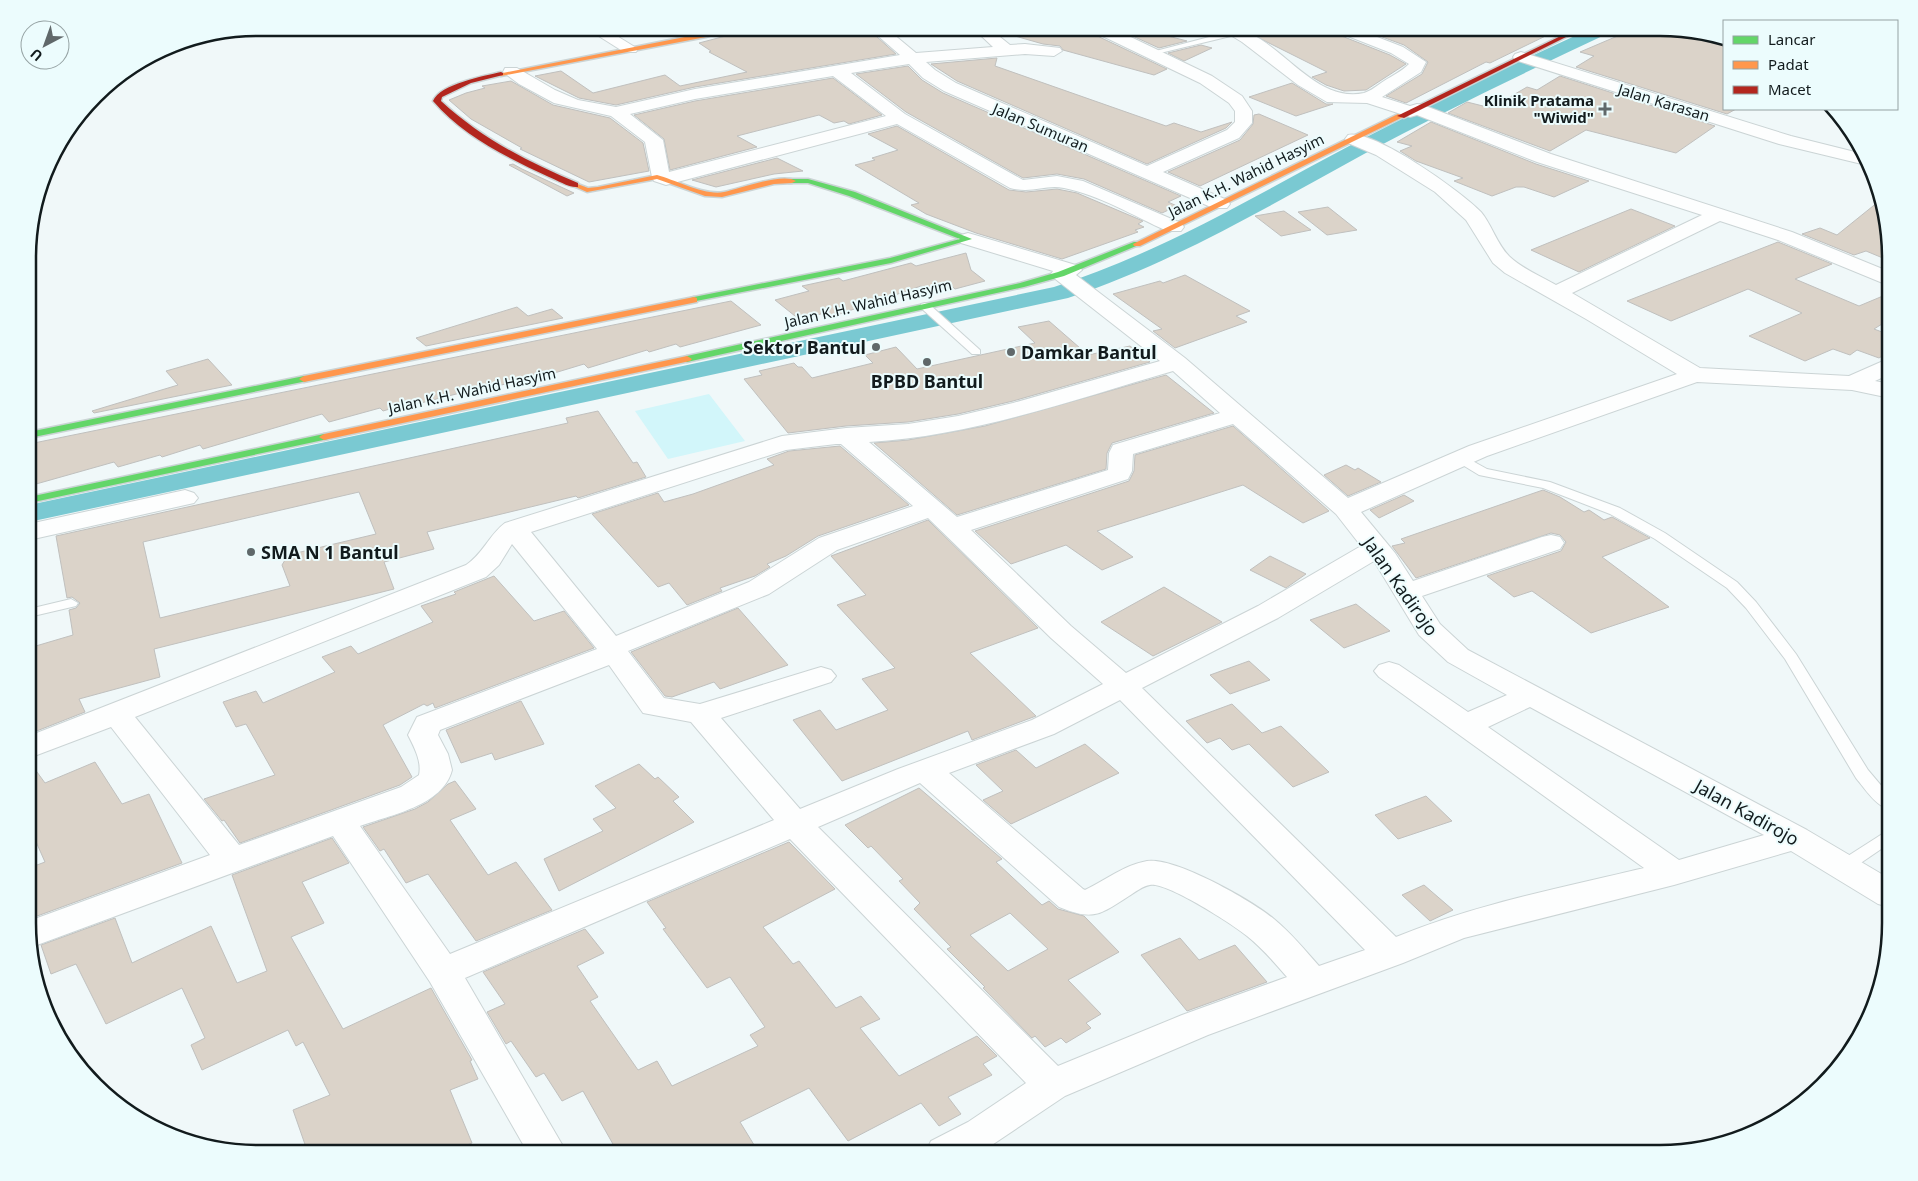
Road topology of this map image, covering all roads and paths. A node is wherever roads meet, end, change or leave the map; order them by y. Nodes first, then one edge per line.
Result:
1 (608, 36) edge
2 (706, 36) edge
3 (888, 36) edge
4 (989, 36) edge
5 (1115, 36) edge
6 (1211, 36) edge
7 (1242, 36) edge
8 (1361, 36) edge
9 (1567, 36) edge
10 (630, 49) junction
11 (1006, 50) junction
12 (1054, 51) dead end
13 (1152, 53) junction
14 (913, 58) junction
15 (1528, 59) junction
16 (837, 70) junction
17 (511, 72) junction
18 (1369, 98) junction
19 (1741, 110) edge
20 (616, 112) junction
21 (1424, 113) junction
22 (899, 118) junction
23 (1715, 118) junction
24 (1366, 144) junction
25 (1858, 159) edge
26 (1146, 172) junction
27 (664, 178) junction
28 (1220, 204) junction
29 (1720, 214) junction
30 (1174, 227) junction
31 (968, 239) junction
32 (1069, 277) junction
33 (1882, 277) edge
34 (1555, 293) junction
35 (928, 309) junction
36 (976, 352) dead end
37 (1177, 363) junction
38 (1882, 369) edge
39 (1694, 375) junction
40 (1852, 383) junction
41 (1882, 389) edge
42 (1239, 415) junction
43 (36, 434) edge
44 (846, 435) junction
45 (1460, 458) junction
46 (185, 498) dead end
47 (36, 499) edge
48 (930, 509) junction
49 (1345, 509) junction
50 (953, 527) junction
51 (514, 529) junction
52 (36, 531) edge
53 (1551, 543) dead end
54 (1377, 548) junction
55 (1407, 592) junction
56 (71, 603) dead end
57 (36, 612) edge
58 (613, 650) junction
59 (1389, 671) dead end
60 (821, 676) dead end
61 (1123, 686) junction
62 (1532, 695) junction
63 (116, 713) junction
64 (701, 714) junction
65 (1466, 725) junction
66 (36, 746) edge
67 (926, 770) junction
68 (1882, 796) edge
69 (339, 820) junction
70 (794, 824) junction
71 (1795, 838) junction
72 (1882, 840) edge
73 (232, 859) junction
74 (1843, 867) junction
75 (1674, 873) junction
76 (1882, 890) edge
77 (37, 933) edge
78 (1391, 954) junction
79 (444, 972) junction
80 (1314, 982) junction
81 (1052, 1085) junction
82 (543, 1145) edge
83 (960, 1145) edge

1 - 10 street
2 - 10 street
3 - 14 street, Jalan Sumuran
4 - 11 street
5 - 13 street
6 - 13 lane
7 - 18 street
8 - 18 street
9 - 15 street, Jalan K.H. Wahid Hasyim
10 - 17 street
11 - 12 street
11 - 14 street
13 - 26 street
14 - 16 street
14 - 26 street, Jalan Sumuran
15 - 21 street, Jalan K.H. Wahid Hasyim
15 - 23 street, Jalan Karasan
16 - 20 street
16 - 22 street
17 - 20 street
17 - 27 street
18 - 21 street
19 - 23 street
20 - 27 street
21 - 24 street, Jalan K.H. Wahid Hasyim
21 - 29 street
22 - 27 street
22 - 30 street
23 - 25 street, Jalan Karasan
24 - 28 street, Jalan K.H. Wahid Hasyim
24 - 34 street
26 - 28 street, Jalan Sumuran
27 - 31 street
28 - 30 street, Jalan K.H. Wahid Hasyim
29 - 33 street
29 - 34 street
30 - 32 street, Jalan K.H. Wahid Hasyim
31 - 32 street
31 - 43 street
32 - 35 street, Jalan K.H. Wahid Hasyim
32 - 37 street, Jalan Kadirojo
34 - 39 street
35 - 36 lane
35 - 47 street, Jalan K.H. Wahid Hasyim
37 - 42 street, Jalan Kadirojo
37 - 44 street
38 - 40 street
39 - 40 street
39 - 45 street
40 - 41 street
42 - 49 street, Jalan Kadirojo
42 - 50 street
44 - 48 street
44 - 51 street
45 - 49 street
45 - 68 lane
46 - 52 street
48 - 50 street
48 - 58 street
49 - 54 street, Jalan Kadirojo
50 - 61 street
51 - 58 street
51 - 63 street
53 - 55 street
54 - 55 street, Jalan Kadirojo
54 - 61 street
55 - 62 street, Jalan Kadirojo
56 - 57 lane
58 - 64 street
58 - 69 street
59 - 65 street
60 - 64 street
61 - 67 street
61 - 78 street
62 - 65 street
62 - 71 street, Jalan Kadirojo
63 - 66 street
63 - 73 street
64 - 70 street
65 - 75 street
67 - 70 street
67 - 80 street
69 - 73 street
69 - 79 street
70 - 79 street
70 - 81 street
71 - 74 street, Jalan Kadirojo
71 - 75 street
72 - 74 lane
73 - 77 street
74 - 76 street, Jalan Kadirojo
75 - 78 street
78 - 80 street
79 - 82 street
80 - 81 street
81 - 83 street

